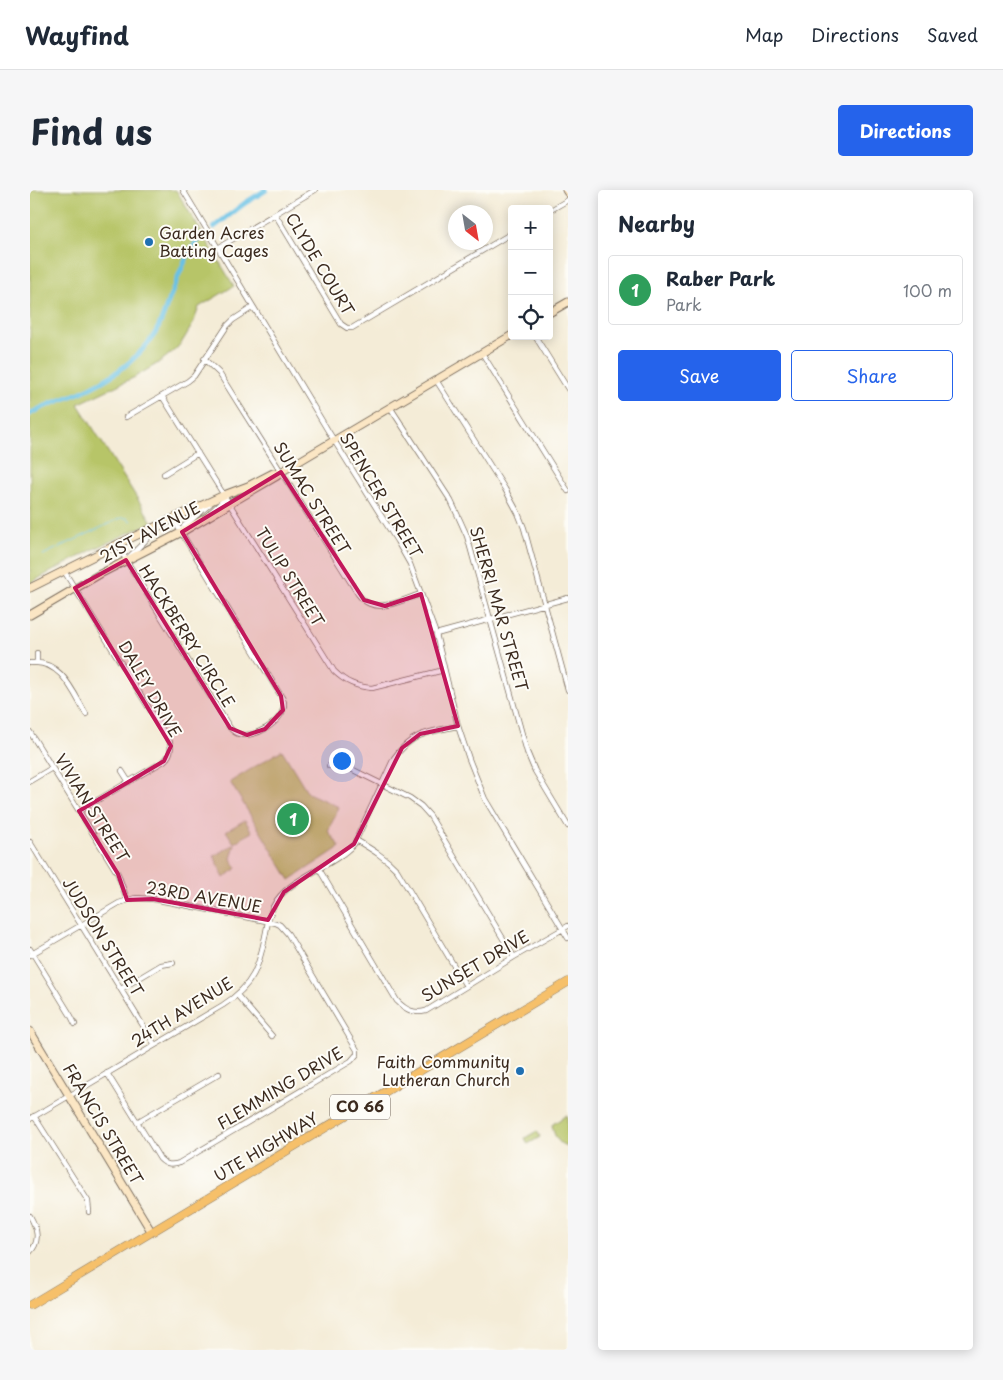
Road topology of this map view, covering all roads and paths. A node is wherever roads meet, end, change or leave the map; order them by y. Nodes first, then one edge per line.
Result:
1 (183, 190) edge
2 (315, 190) edge
3 (568, 200) edge
4 (553, 209) edge
5 (275, 214) junction
6 (508, 236) edge
7 (218, 248) junction
8 (568, 302) edge
9 (253, 308) junction
10 (553, 311) edge
11 (508, 337) edge
12 (537, 340) edge
13 (482, 353) junction
14 (204, 359) junction
15 (436, 380) junction
16 (568, 389) edge
17 (162, 396) junction
18 (390, 407) junction
19 (126, 417) dead end
20 (334, 440) junction
21 (198, 453) junction
22 (281, 472) junction
23 (164, 474) dead end
24 (568, 491) edge
25 (227, 499) junction
26 (215, 500) junction
27 (170, 520) junction
28 (182, 532) junction
29 (118, 544) junction
30 (126, 560) junction
31 (64, 571) junction
32 (30, 588) edge
33 (75, 588) junction
34 (422, 594) junction
35 (568, 598) edge
36 (545, 604) junction
37 (30, 615) edge
38 (490, 619) junction
39 (436, 634) junction
40 (38, 653) dead end
41 (37, 662) junction
42 (30, 663) edge
43 (444, 670) junction
44 (568, 690) edge
45 (283, 710) junction
46 (289, 712) dead end
47 (86, 714) dead end
48 (458, 726) junction
49 (30, 732) edge
50 (241, 734) junction
51 (239, 742) dead end
52 (171, 751) junction
53 (177, 753) dead end
54 (330, 766) dead end
55 (52, 768) junction
56 (122, 771) dead end
57 (30, 781) edge
58 (129, 782) junction
59 (382, 784) junction
60 (79, 811) junction
61 (568, 826) edge
62 (356, 840) junction
63 (30, 842) edge
64 (319, 869) junction
65 (127, 900) junction
66 (268, 920) junction
67 (81, 924) junction
68 (568, 926) edge
69 (562, 930) junction
70 (568, 938) edge
71 (31, 952) edge
72 (514, 957) junction
73 (173, 963) dead end
74 (568, 982) edge
75 (466, 986) junction
76 (121, 989) junction
77 (237, 995) junction
78 (74, 1024) dead end
79 (30, 1031) edge
80 (272, 1036) dead end
81 (155, 1045) junction
82 (107, 1073) junction
83 (219, 1074) dead end
84 (70, 1095) junction
85 (32, 1117) edge
86 (137, 1122) junction
87 (169, 1165) junction
88 (167, 1171) dead end
89 (89, 1212) dead end
90 (30, 1216) edge
91 (152, 1232) junction
92 (30, 1252) edge
93 (30, 1305) edge

1 - 7 street, SPENCER STREET
2 - 5 street
3 - 4 street
5 - 6 street, CLYDE COURT
5 - 7 street
7 - 9 street, SPENCER STREET
8 - 10 street
9 - 14 street
9 - 20 street, SPENCER STREET
11 - 13 street, 21ST AVENUE
12 - 16 street
13 - 15 street, 21ST AVENUE
13 - 24 street
14 - 17 street
14 - 22 street, SUMAC STREET
15 - 18 street, 21ST AVENUE
15 - 36 street
17 - 19 street
17 - 21 street, TULIP STREET
18 - 20 street, 21ST AVENUE
18 - 38 street, SHERRI MAR STREET
20 - 22 street, 21ST AVENUE
20 - 34 street, SPENCER STREET
21 - 23 street
21 - 25 street, TULIP STREET
22 - 25 street, 21ST AVENUE
22 - 25 street, 21ST AVENUE
22 - 34 street, SUMAC STREET
25 - 26 street, 21ST AVENUE
25 - 28 street, 21ST AVENUE
25 - 43 street, TULIP STREET
26 - 27 street, 21ST AVENUE
26 - 28 street
27 - 28 street
27 - 29 street, 21ST AVENUE
27 - 30 street
28 - 30 street, 21ST AVENUE
28 - 45 street
29 - 30 street, HACKBERRY CIRCLE
29 - 31 street, 21ST AVENUE
30 - 33 street, 21ST AVENUE
30 - 50 street, HACKBERRY CIRCLE
31 - 32 street, 21ST AVENUE
31 - 33 street, DALEY DRIVE
33 - 37 street, 21ST AVENUE
33 - 52 street, DALEY DRIVE
34 - 39 street, SPENCER STREET
35 - 36 street
36 - 38 street
36 - 44 street
38 - 39 street
38 - 61 street, SHERRI MAR STREET
39 - 43 street, SPENCER STREET
40 - 41 street
41 - 42 street
41 - 47 street
43 - 48 street, SPENCER STREET
45 - 46 street
45 - 50 street
48 - 59 street, 24TH AVENUE
48 - 69 street, SPENCER STREET
49 - 55 street, VIVIAN STREET
50 - 51 street
52 - 53 street
52 - 58 street, DALEY DRIVE
54 - 59 street
55 - 57 street
55 - 60 street, VIVIAN STREET
56 - 58 street
58 - 60 street, DALEY DRIVE
59 - 62 street, 24TH AVENUE
59 - 72 street
60 - 65 street, VIVIAN STREET
62 - 64 street, 24TH AVENUE
62 - 75 street
63 - 67 street, JUDSON STREET
64 - 66 street, 24TH AVENUE
64 - 75 street, SUNSET DRIVE
65 - 66 street, 23RD AVENUE
65 - 67 street, 23RD AVENUE
66 - 77 street, 24TH AVENUE
66 - 87 street, FLEMMING DRIVE
67 - 71 street, 23RD AVENUE
67 - 76 street, JUDSON STREET
68 - 69 street, SUNSET DRIVE
69 - 70 street, SPENCER STREET
69 - 72 street, SUNSET DRIVE
71 - 78 street
72 - 75 street, SUNSET DRIVE
73 - 76 street
74 - 91 main road, UTE HIGHWAY / CO 66
76 - 81 street, JUDSON STREET
77 - 80 street
77 - 81 street, 24TH AVENUE
79 - 84 street, FRANCIS STREET
81 - 82 street, 24TH AVENUE
82 - 84 street, 24TH AVENUE
82 - 86 street
83 - 86 street
84 - 85 street, 24TH AVENUE
84 - 91 street, FRANCIS STREET
85 - 89 street
86 - 87 street
87 - 88 street
90 - 92 street
91 - 93 main road, UTE HIGHWAY / CO 66

